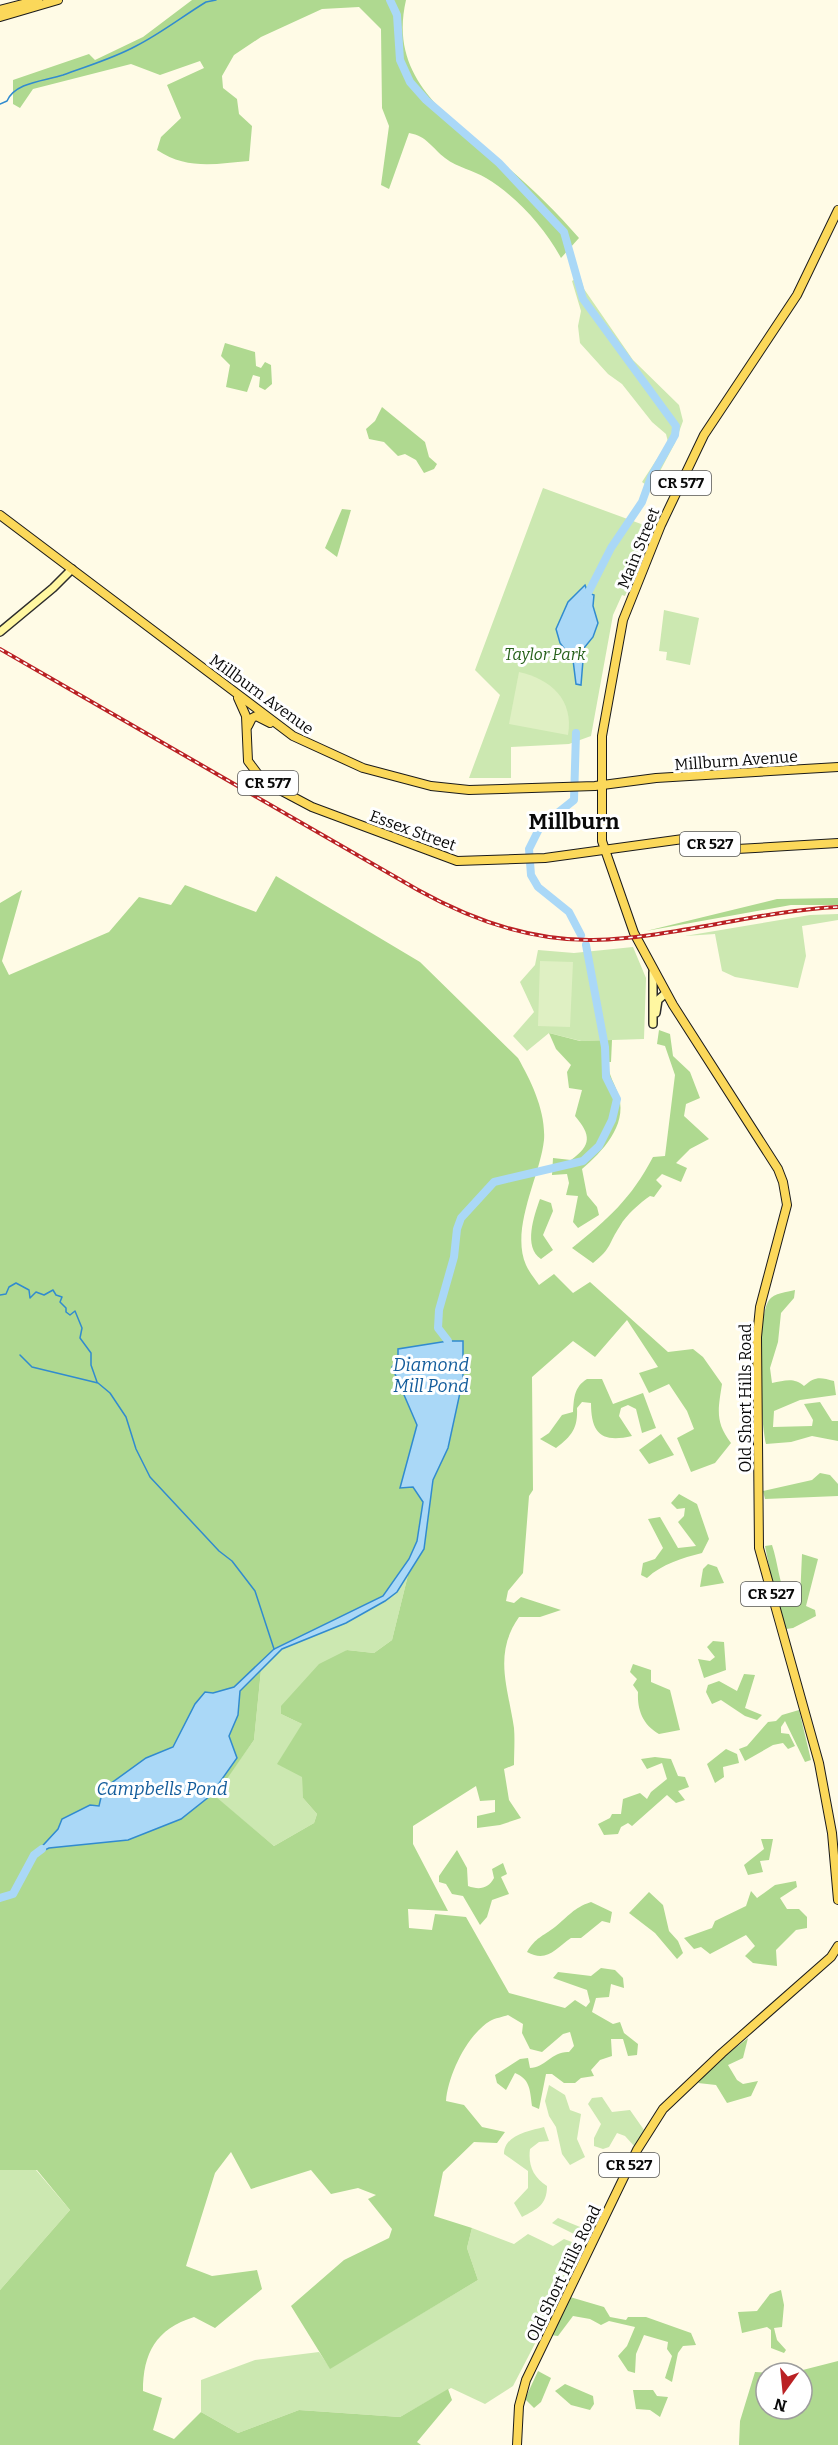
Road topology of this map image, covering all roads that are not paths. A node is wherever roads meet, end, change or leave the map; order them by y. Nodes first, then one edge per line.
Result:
1 (38, 0) edge
2 (58, 0) edge
3 (0, 10) edge
4 (0, 17) edge
5 (838, 210) edge
6 (0, 515) edge
7 (72, 569) junction
8 (0, 632) edge
9 (234, 692) junction
10 (247, 728) junction
11 (292, 736) junction
12 (838, 767) edge
13 (601, 785) junction
14 (838, 843) edge
15 (604, 850) junction
16 (634, 933) joint
17 (653, 972) junction
18 (665, 990) junction
19 (653, 997) junction
20 (835, 1834) edge
21 (838, 1900) edge
22 (838, 1946) edge
23 (517, 2445) edge

1 - 3 main road
2 - 4 main road
5 - 13 main road, Main Street / CR 577
6 - 7 main road, Millburn Avenue
7 - 8 main road
7 - 9 main road, Millburn Avenue / CR 577
9 - 10 main road, Essex Street / CR 577
9 - 11 main road, Millburn Avenue / CR 577
10 - 11 main road
10 - 15 main road, Essex Street / CR 577
11 - 13 main road, Millburn Avenue / CR 577
12 - 13 main road, Millburn Avenue
13 - 15 main road, Main Street / CR 527
14 - 15 main road, Essex Street / CR 527
15 - 16 main road, Main Street / CR 527
16 - 17 main road, Old Short Hills Road / CR 527
17 - 18 main road, Old Short Hills Road / CR 527
17 - 19 main road
18 - 19 main road
18 - 19 main road
18 - 20 main road, Old Short Hills Road / CR 527
20 - 21 main road, Old Short Hills Road / CR 527
22 - 23 main road, Old Short Hills Road / CR 527

